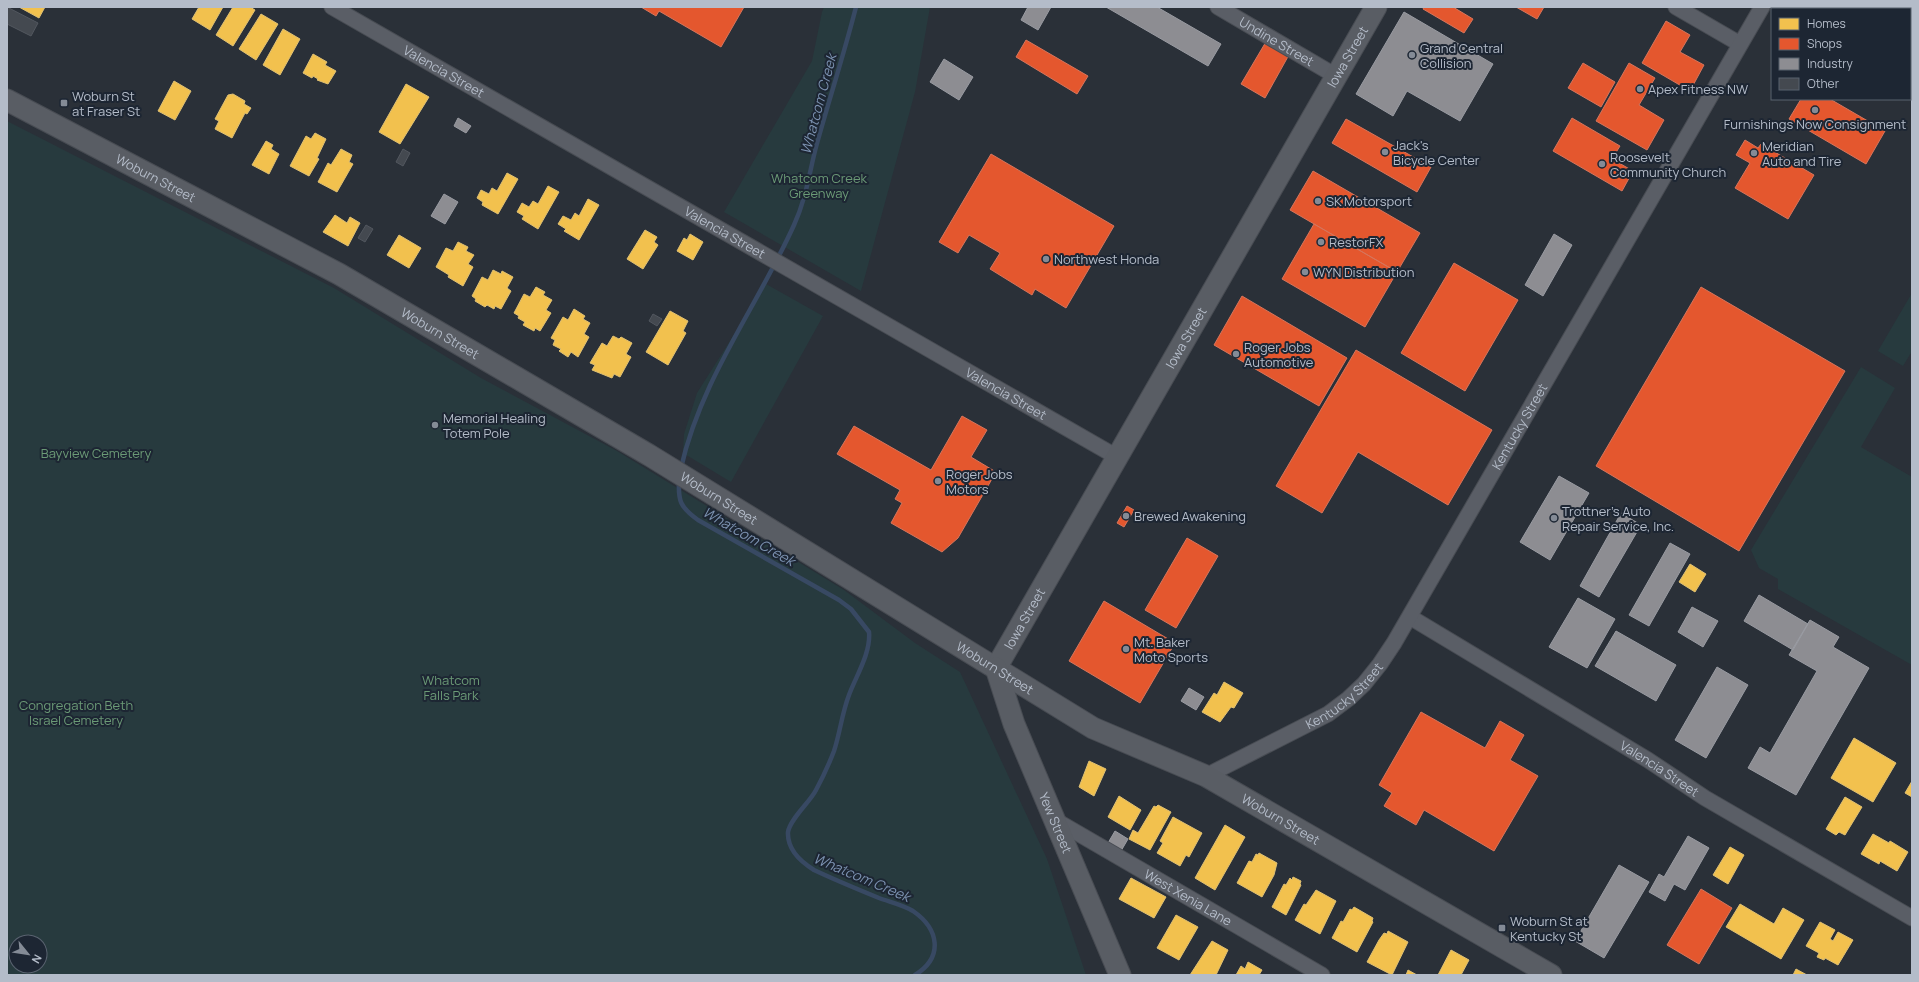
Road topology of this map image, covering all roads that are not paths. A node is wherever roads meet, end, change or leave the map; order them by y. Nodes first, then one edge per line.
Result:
1 (332, 7) edge
2 (1218, 7) edge
3 (1376, 7) edge
4 (1676, 7) edge
5 (1762, 7) edge
6 (1740, 44) junction
7 (1336, 76) junction
8 (7, 100) edge
9 (1117, 457) junction
10 (1410, 617) junction
11 (996, 668) junction
12 (1206, 776) junction
13 (1054, 820) junction
14 (1912, 918) edge
15 (1120, 975) edge
16 (1322, 975) edge
17 (1551, 975) edge

1 - 9 street, Valencia Street
2 - 7 street, Undine Street
3 - 7 street, Iowa Street
4 - 6 street
5 - 6 street, Kentucky Street
6 - 10 street, Kentucky Street
7 - 9 street, Iowa Street
8 - 11 street, Woburn Street
9 - 11 street, Iowa Street
10 - 12 street, Kentucky Street
10 - 14 street, Valencia Street
11 - 12 street, Woburn Street
11 - 13 street, Yew Street
12 - 17 street, Woburn Street
13 - 15 street, Yew Street
13 - 16 street, West Xenia Lane

